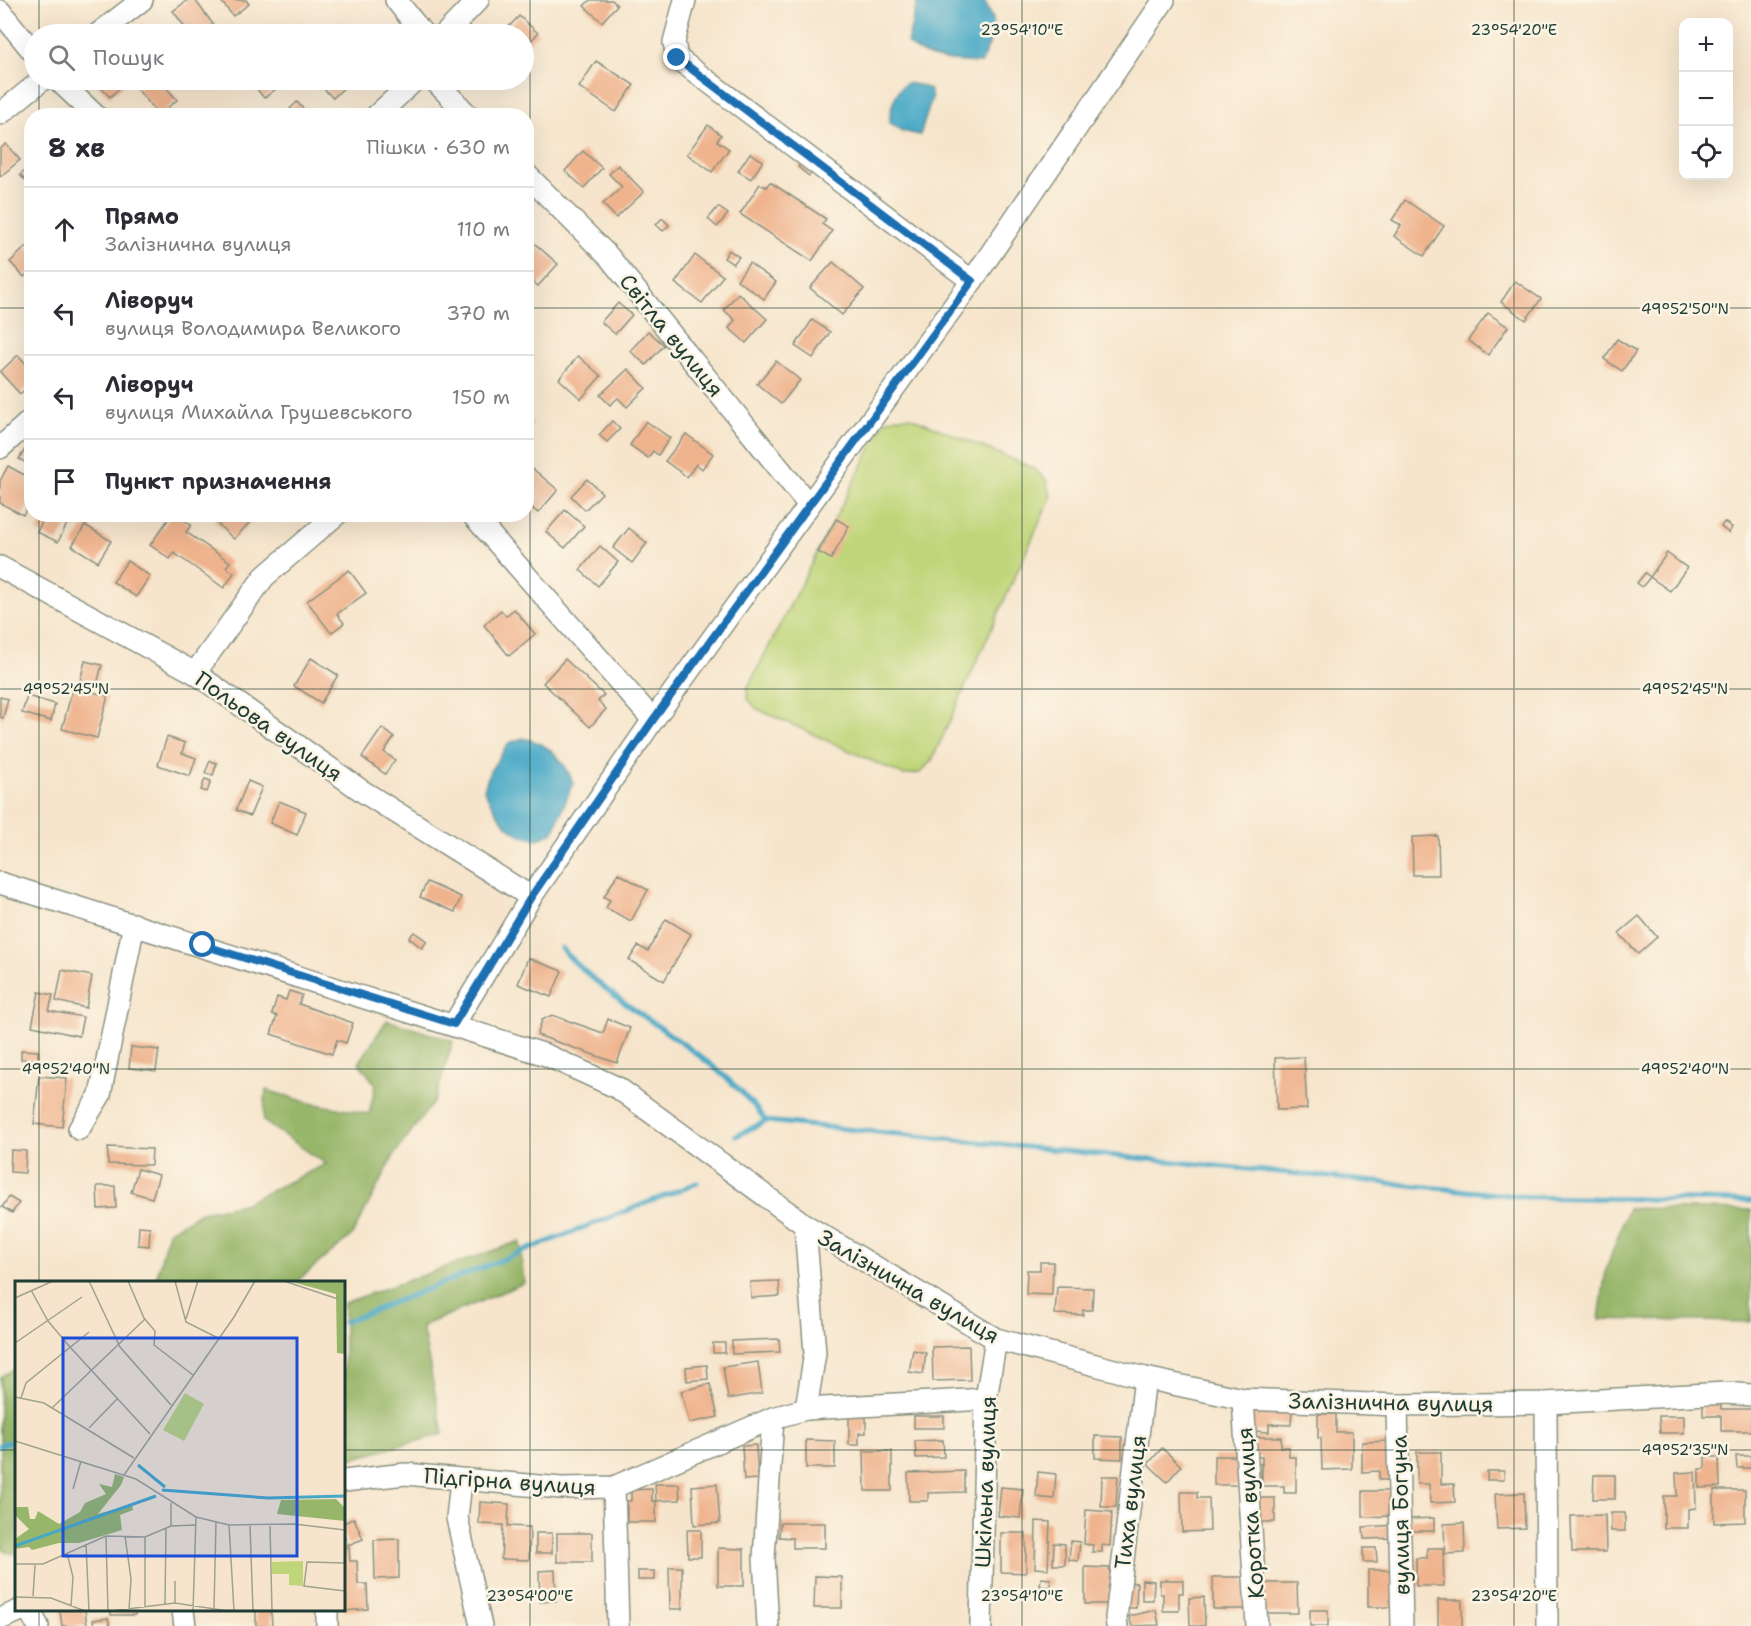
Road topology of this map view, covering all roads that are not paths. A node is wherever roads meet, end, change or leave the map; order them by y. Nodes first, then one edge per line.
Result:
1 (142, 0) edge
2 (396, 0) edge
3 (478, 0) edge
4 (685, 0) edge
5 (1160, 1) edge
6 (0, 11) edge
7 (111, 24) edge
8 (415, 24) edge
9 (455, 24) edge
10 (24, 41) edge
11 (30, 90) edge
12 (69, 90) edge
13 (404, 90) edge
14 (444, 90) edge
15 (88, 108) edge
16 (385, 108) edge
17 (461, 108) edge
18 (0, 114) edge
19 (534, 182) edge
20 (972, 281) junction
21 (24, 426) edge
22 (0, 448) edge
23 (808, 504) junction
24 (328, 522) edge
25 (479, 522) edge
26 (0, 567) edge
27 (195, 673) junction
28 (653, 720) junction
29 (0, 883) edge
30 (531, 897) junction
31 (134, 924) junction
32 (454, 1024) junction
33 (79, 1129) dead end
34 (805, 1225) junction
35 (996, 1339) junction
36 (1145, 1377) junction
37 (1751, 1395) edge
38 (986, 1399) junction
39 (1243, 1399) junction
40 (1546, 1403) junction
41 (1397, 1405) junction
42 (806, 1409) junction
43 (773, 1418) junction
44 (345, 1481) edge
45 (460, 1481) junction
46 (614, 1487) junction
47 (19, 1611) edge
48 (30, 1611) edge
49 (183, 1611) edge
50 (0, 1619) edge
51 (38, 1626) edge
52 (185, 1626) edge
53 (481, 1626) edge
54 (618, 1626) edge
55 (768, 1626) edge
56 (981, 1626) edge
57 (1117, 1626) edge
58 (1257, 1626) edge
59 (1402, 1626) edge
60 (1547, 1626) edge

1 - 7 street
2 - 8 street
3 - 9 street
4 - 20 street
5 - 20 street
6 - 10 street
11 - 18 street
12 - 15 street
13 - 16 street
14 - 17 street
19 - 23 street, Світла вулиця
20 - 23 street
21 - 22 street
23 - 28 street
24 - 27 street
25 - 28 street
26 - 27 street, Польова вулиця
27 - 30 street, Польова вулиця
28 - 30 street
29 - 31 street, Залізнична вулиця
30 - 32 street
31 - 32 street, Залізнична вулиця
31 - 33 street
32 - 34 street, Залізнична вулиця
34 - 35 street, Залізнична вулиця
34 - 42 street
35 - 36 street, Залізнична вулиця
35 - 38 street, Шкільна вулиця
36 - 39 street, Залізнична вулиця
36 - 57 street, Тиха вулиця
37 - 40 street, Залізнична вулиця
38 - 42 street, Підгірна вулиця
38 - 56 street, Шкільна вулиця
39 - 41 street, Залізнична вулиця
39 - 58 street, Коротка вулиця
40 - 41 street, Залізнична вулиця
40 - 60 street
41 - 59 street, вулиця Богуна
42 - 43 street, Підгірна вулиця
43 - 46 street, Підгірна вулиця
43 - 55 street
44 - 45 street, Підгірна вулиця
45 - 46 street, Підгірна вулиця
45 - 53 street
46 - 54 street
47 - 50 street
48 - 51 street
49 - 52 street

